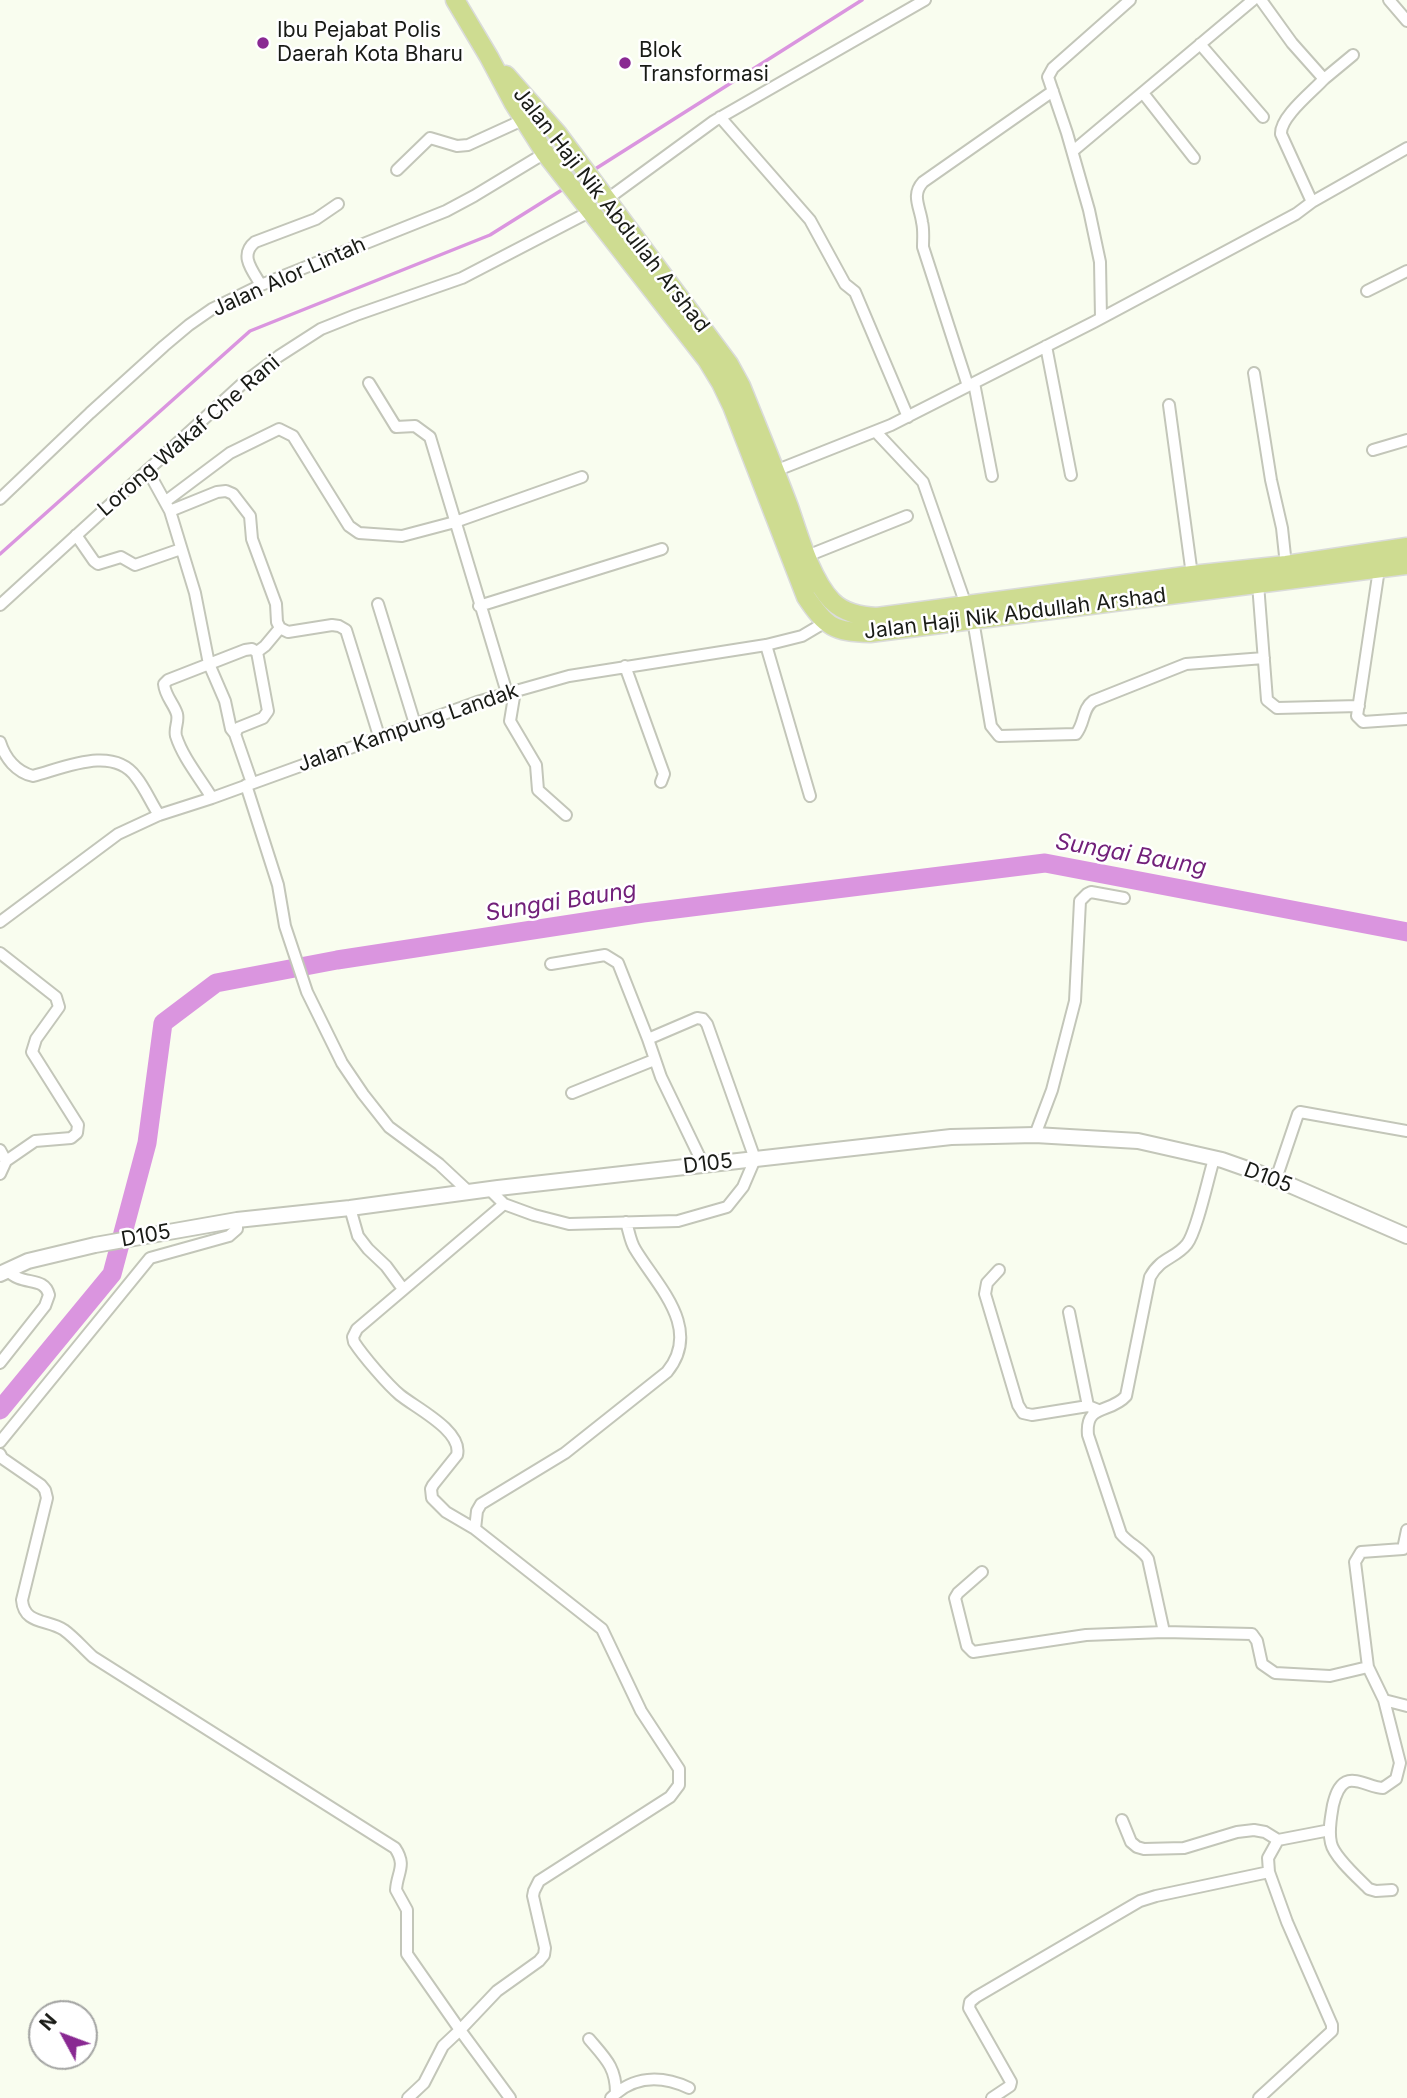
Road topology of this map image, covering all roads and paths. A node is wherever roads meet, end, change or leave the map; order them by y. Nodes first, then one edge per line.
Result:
1 (455, 0) edge
2 (925, 0) edge
3 (1130, 0) edge
4 (1253, 0) edge
5 (1261, 0) edge
6 (1389, 0) edge
7 (1407, 21) edge
8 (1199, 44) junction
9 (1353, 55) dead end
10 (489, 57) junction
11 (1324, 79) junction
12 (1053, 92) junction
13 (1143, 93) junction
14 (720, 117) junction
15 (1263, 117) dead end
16 (525, 119) junction
17 (1407, 148) edge
18 (1073, 152) junction
19 (547, 156) junction
20 (1194, 158) dead end
21 (397, 170) dead end
22 (606, 200) junction
23 (1312, 202) junction
24 (338, 204) dead end
25 (589, 212) junction
26 (1407, 271) edge
27 (261, 285) junction
28 (1367, 291) dead end
29 (1101, 318) junction
30 (1046, 346) junction
31 (1254, 373) dead end
32 (369, 383) dead end
33 (971, 385) junction
34 (1169, 405) dead end
35 (908, 416) junction
36 (876, 432) junction
37 (1407, 440) edge
38 (1373, 450) dead end
39 (148, 471) junction
40 (775, 471) junction
41 (992, 475) dead end
42 (1071, 475) dead end
43 (582, 477) dead end
44 (0, 499) edge
45 (168, 506) junction
46 (907, 516) dead end
47 (455, 522) junction
48 (76, 535) junction
49 (1407, 547) edge
50 (181, 549) junction
51 (662, 549) dead end
52 (807, 556) junction
53 (1286, 565) junction
54 (1407, 565) edge
55 (1379, 569) junction
56 (1192, 575) junction
57 (1258, 583) junction
58 (378, 604) dead end
59 (0, 605) edge
60 (479, 606) junction
61 (845, 609) junction
62 (969, 613) junction
63 (826, 623) junction
64 (279, 628) junction
65 (766, 645) junction
66 (257, 652) junction
67 (1264, 658) junction
68 (209, 664) junction
69 (625, 666) junction
70 (511, 692) junction
71 (1359, 706) junction
72 (1407, 719) edge
73 (415, 724) junction
74 (235, 734) junction
75 (379, 736) junction
76 (0, 742) edge
77 (661, 782) dead end
78 (249, 784) junction
79 (810, 796) dead end
80 (212, 798) junction
81 (159, 815) junction
82 (566, 815) dead end
83 (1124, 898) dead end
84 (0, 922) edge
85 (0, 953) edge
86 (551, 964) dead end
87 (648, 1040) junction
88 (654, 1060) junction
89 (572, 1093) dead end
90 (1407, 1131) edge
91 (1035, 1135) junction
92 (0, 1150) edge
93 (755, 1159) junction
94 (1214, 1159) junction
95 (6, 1161) junction
96 (703, 1164) junction
97 (0, 1174) edge
98 (1276, 1180) junction
99 (489, 1189) junction
100 (469, 1192) junction
101 (504, 1204) junction
102 (350, 1208) junction
103 (237, 1220) junction
104 (626, 1222) junction
105 (1407, 1236) edge
106 (999, 1270) dead end
107 (3, 1272) edge
108 (403, 1289) junction
109 (1069, 1312) dead end
110 (0, 1363) edge
111 (1093, 1408) junction
112 (0, 1442) edge
113 (0, 1454) edge
114 (475, 1529) junction
115 (1407, 1530) edge
116 (1405, 1550) edge
117 (982, 1572) dead end
118 (1164, 1632) junction
119 (1368, 1667) junction
120 (1384, 1700) junction
121 (1407, 1706) edge
122 (1122, 1820) dead end
123 (1330, 1830) junction
124 (1278, 1840) junction
125 (1269, 1872) junction
126 (1392, 1890) dead end
127 (460, 2030) junction
128 (589, 2039) dead end
129 (689, 2088) dead end
130 (613, 2095) edge
131 (408, 2098) edge
132 (510, 2098) edge
133 (992, 2098) edge
134 (1259, 2098) edge

1 - 10 main road, Jalan Haji Nik Abdullah Arshad
2 - 14 street
3 - 12 street
4 - 8 street
5 - 11 street
6 - 7 street
8 - 13 street
8 - 15 street
9 - 11 street
10 - 16 main road, Jalan Haji Nik Abdullah Arshad
10 - 22 main road, Jalan Haji Nik Abdullah Arshad
11 - 23 street
12 - 18 street
12 - 33 street
13 - 18 street
13 - 20 street
14 - 22 street
14 - 35 street
16 - 19 main road, Jalan Haji Nik Abdullah Arshad
16 - 21 street
17 - 23 street
18 - 29 street
19 - 25 main road, Jalan Haji Nik Abdullah Arshad
19 - 27 street, Jalan Alor Lintah
22 - 40 main road, Jalan Haji Nik Abdullah Arshad
23 - 29 street
24 - 27 street
25 - 39 street, Lorong Wakaf Che Rani
25 - 63 main road, Jalan Haji Nik Abdullah Arshad
26 - 28 street
27 - 44 street, Jalan Alor Lintah
29 - 30 street
30 - 33 street
30 - 42 street
31 - 53 street
32 - 47 street
33 - 35 street
33 - 41 street
34 - 56 street
35 - 36 street
36 - 40 street
36 - 62 street
37 - 38 street
39 - 45 street
39 - 48 street, Lorong Wakaf Che Rani
40 - 52 main road, Jalan Haji Nik Abdullah Arshad
43 - 47 street
45 - 47 street
45 - 50 street
45 - 64 street
46 - 52 street
47 - 60 street
48 - 50 street
48 - 59 street, Lorong Wakaf Che Rani
49 - 53 main road, Jalan Haji Nik Abdullah Arshad
50 - 68 street
51 - 60 street
52 - 61 main road, Jalan Haji Nik Abdullah Arshad
53 - 56 main road, Jalan Haji Nik Abdullah Arshad
54 - 55 main road, Jalan Haji Nik Abdullah Arshad
55 - 57 main road, Jalan Haji Nik Abdullah Arshad
55 - 71 street
56 - 62 main road, Jalan Haji Nik Abdullah Arshad
57 - 62 main road, Jalan Haji Nik Abdullah Arshad
57 - 67 street
58 - 73 street
60 - 70 street
61 - 62 main road, Jalan Haji Nik Abdullah Arshad
61 - 63 street, Jalan Kampung Landak
62 - 63 main road, Jalan Haji Nik Abdullah Arshad
62 - 67 street
63 - 65 street, Jalan Kampung Landak
64 - 66 street
64 - 75 street
65 - 69 street, Jalan Kampung Landak
65 - 79 street
66 - 68 street
66 - 74 street
67 - 71 street
68 - 74 street
68 - 80 street
69 - 70 street, Jalan Kampung Landak
69 - 77 street
70 - 73 street, Jalan Kampung Landak
70 - 82 street
71 - 72 street
73 - 75 street, Jalan Kampung Landak
74 - 78 street
75 - 78 street, Jalan Kampung Landak
76 - 81 street
78 - 80 street, Jalan Kampung Landak
78 - 100 street
80 - 81 street, Jalan Kampung Landak
81 - 84 street, Jalan Kampung Landak
83 - 91 street
85 - 95 street
86 - 87 street
87 - 88 street
87 - 93 street
88 - 89 street
88 - 96 street
90 - 98 street
91 - 93 street, D105
91 - 94 street, D105
92 - 95 street
93 - 96 street, D105
93 - 104 street
94 - 98 street, D105
94 - 111 street
95 - 97 street
96 - 99 street, D105
98 - 105 street, D105
99 - 100 street, D105
99 - 101 street
100 - 102 street, D105
101 - 104 street
101 - 108 street
102 - 103 street, D105
102 - 108 street
103 - 107 street, D105
103 - 112 street
104 - 114 street
106 - 111 street
107 - 110 street
108 - 114 street
109 - 111 street
111 - 118 street
113 - 127 street
114 - 127 street
115 - 116 street
116 - 119 street
117 - 118 street
118 - 119 street
119 - 120 street
120 - 121 street
120 - 123 street
122 - 124 street
123 - 124 street
123 - 126 street
124 - 125 street
125 - 133 street
125 - 134 street
127 - 131 street
127 - 132 street
128 - 130 street
129 - 130 street

